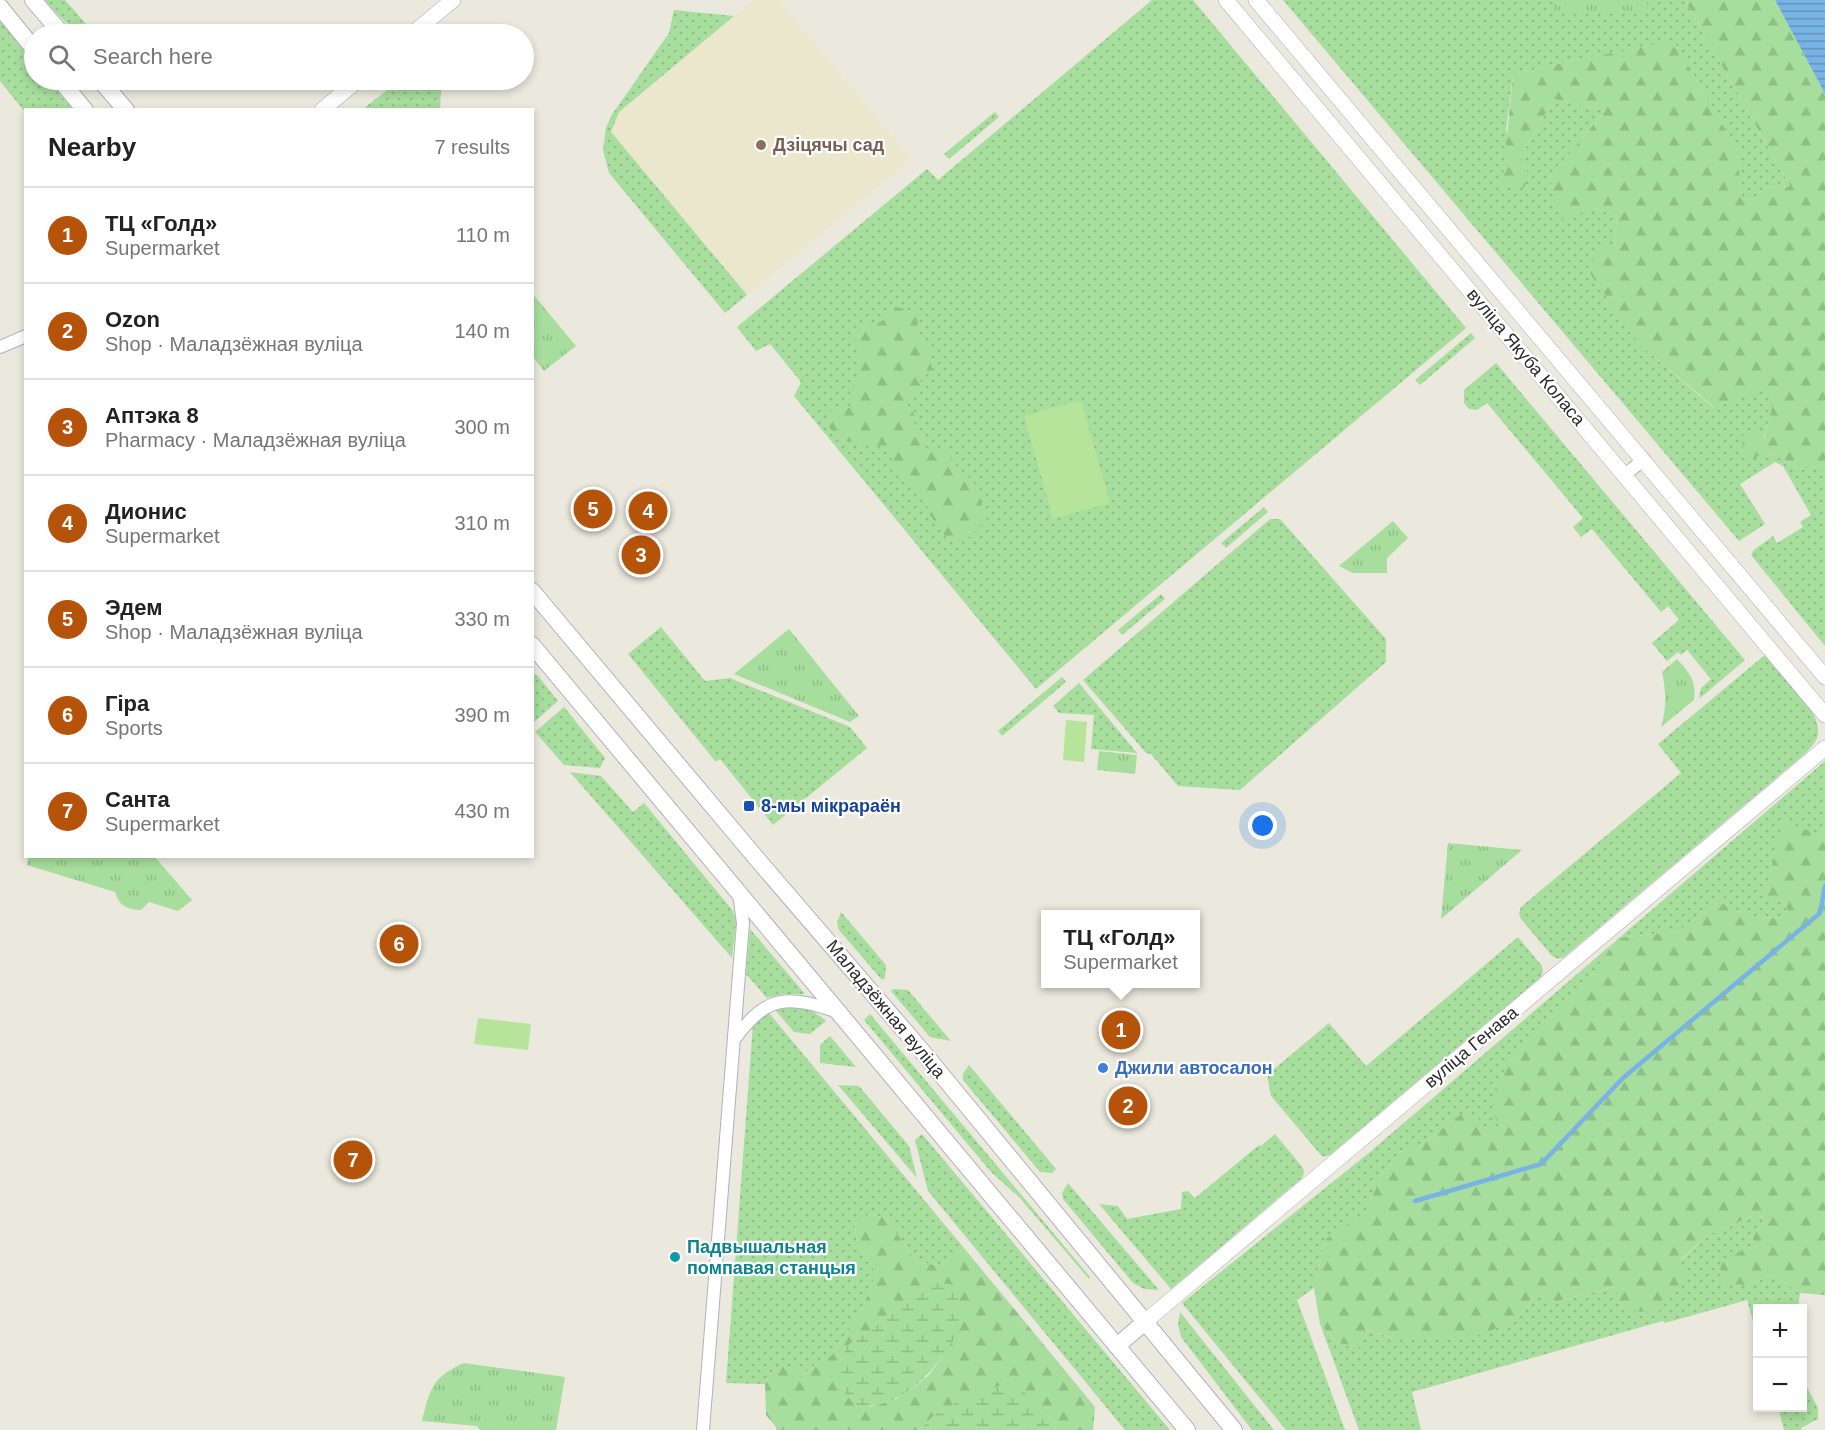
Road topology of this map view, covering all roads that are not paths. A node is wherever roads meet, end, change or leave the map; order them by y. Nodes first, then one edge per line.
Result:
1 (33, 0) edge
2 (453, 0) edge
3 (1226, 0) edge
4 (1256, 0) edge
5 (0, 7) edge
6 (53, 24) edge
7 (424, 24) edge
8 (24, 37) edge
9 (68, 90) edge
10 (109, 90) edge
11 (346, 90) edge
12 (83, 108) edge
13 (124, 108) edge
14 (324, 108) edge
15 (1398, 169) junction
16 (1381, 183) junction
17 (24, 337) edge
18 (0, 347) edge
19 (1644, 459) junction
20 (1625, 475) junction
21 (534, 593) edge
22 (534, 647) edge
23 (1825, 677) edge
24 (1825, 715) edge
25 (1825, 748) edge
26 (739, 893) junction
27 (838, 1012) junction
28 (735, 1038) junction
29 (1146, 1322) junction
30 (1117, 1346) junction
31 (703, 1430) edge
32 (1187, 1430) edge
33 (1234, 1430) edge

1 - 6 main road
2 - 7 street
3 - 16 street, вуліца Якуба Коласа
4 - 15 street, вуліца Якуба Коласа
5 - 8 main road
9 - 12 main road
10 - 13 main road
11 - 14 street
15 - 16 street
15 - 19 street, вуліца Якуба Коласа
16 - 20 street, вуліца Якуба Коласа
17 - 18 street
19 - 20 street
19 - 23 street, вуліца Якуба Коласа
20 - 24 street, вуліца Якуба Коласа
21 - 29 main road, Маладзёжная вуліца
22 - 26 main road
25 - 29 street, вуліца Генава
26 - 27 main road
26 - 28 street
27 - 28 street
27 - 30 main road
28 - 31 street
29 - 30 main road, вуліца Генава
29 - 33 main road, Маладзёжная вуліца
30 - 32 main road

